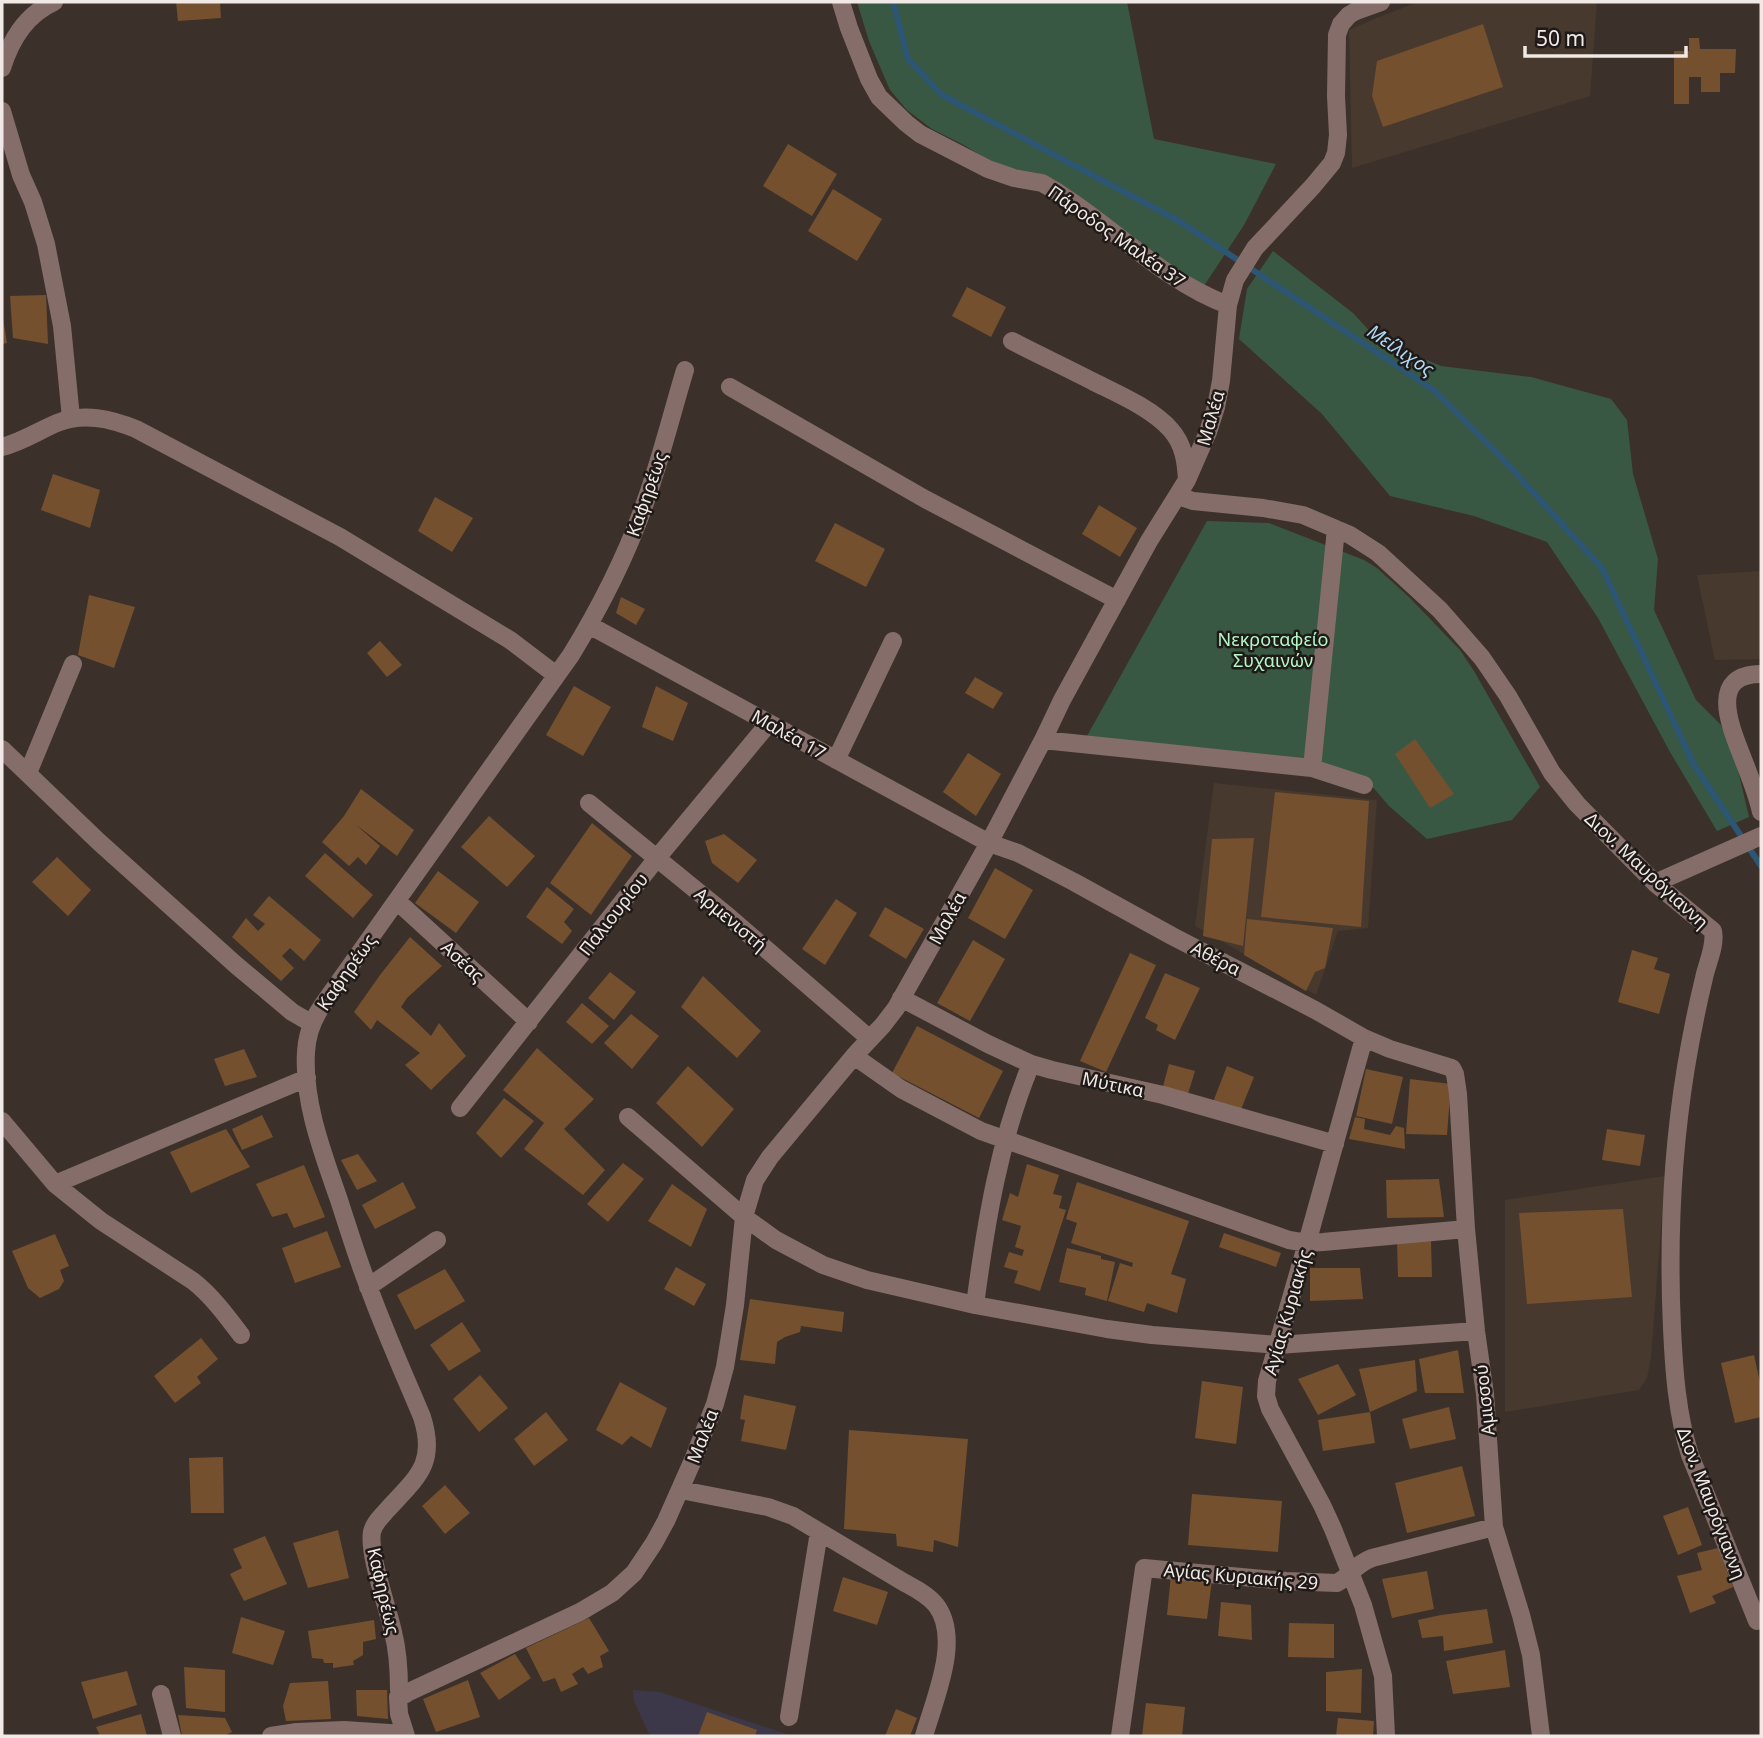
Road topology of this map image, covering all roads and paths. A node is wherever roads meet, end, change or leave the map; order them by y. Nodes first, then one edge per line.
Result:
1 (54, 2) edge
2 (841, 2) edge
3 (1381, 2) edge
4 (1343, 10) edge
5 (2, 68) edge
6 (2, 111) edge
7 (1228, 305) junction
8 (1012, 341) dead end
9 (685, 370) dead end
10 (730, 387) dead end
11 (71, 418) junction
12 (2, 447) edge
13 (1187, 480) junction
14 (1178, 496) junction
15 (1336, 529) junction
16 (1117, 600) junction
17 (589, 625) junction
18 (893, 641) dead end
19 (73, 664) dead end
20 (1761, 674) edge
21 (556, 675) junction
22 (768, 723) junction
23 (1043, 740) junction
24 (2, 749) edge
25 (836, 760) junction
26 (1312, 768) junction
27 (28, 772) junction
28 (1364, 785) dead end
29 (589, 803) dead end
30 (1761, 812) edge
31 (1759, 836) edge
32 (989, 843) junction
33 (657, 858) junction
34 (1656, 883) junction
35 (397, 901) junction
36 (901, 998) junction
37 (529, 1022) junction
38 (311, 1023) junction
39 (1364, 1038) junction
40 (870, 1039) junction
41 (854, 1056) junction
42 (1031, 1064) junction
43 (1446, 1065) joint
44 (307, 1078) junction
45 (460, 1108) dead end
46 (628, 1117) dead end
47 (2, 1121) edge
48 (1004, 1141) junction
49 (1335, 1144) junction
50 (55, 1184) junction
51 (744, 1217) junction
52 (1466, 1228) junction
53 (437, 1240) dead end
54 (1307, 1243) junction
55 (368, 1287) junction
56 (975, 1305) junction
57 (1476, 1331) junction
58 (241, 1335) dead end
59 (1278, 1345) junction
60 (681, 1490) junction
61 (1494, 1527) junction
62 (819, 1532) junction
63 (1350, 1571) junction
64 (1758, 1621) dead end
65 (161, 1694) dead end
66 (406, 1694) junction
67 (789, 1717) dead end
68 (405, 1735) edge
69 (172, 1736) edge
70 (271, 1736) edge
71 (924, 1736) edge
72 (1120, 1736) edge
73 (1386, 1736) edge
74 (1541, 1736) edge

1 - 5 street
2 - 7 street, Πάροδος Μαλέα 37
3 - 4 street, Μαλέα
4 - 7 street, Μαλέα
6 - 11 street
7 - 13 street, Μαλέα
8 - 13 street
9 - 17 street, Καφηρέως
10 - 16 street
11 - 12 street
11 - 21 street
13 - 14 street, Μαλέα
14 - 15 street, Διον. Μαυρόγιαννη
14 - 16 street, Μαλέα
15 - 26 street
15 - 34 street, Διον. Μαυρόγιαννη
16 - 23 street, Μαλέα
17 - 21 street, Καφηρέως
17 - 22 street, Μαλέα 17
18 - 25 street
19 - 27 street
20 - 30 street
21 - 35 street, Καφηρέως
22 - 25 street, Μαλέα 17
22 - 33 street, Παλιουρίου
23 - 26 street
23 - 32 street, Μαλέα
24 - 27 street
25 - 32 street, Μαλέα 17
26 - 28 street
27 - 38 street
29 - 33 street, Αρμενιστή
31 - 34 street
32 - 36 street, Μαλέα
32 - 39 street, Αθέρα
33 - 37 street, Παλιουρίου
33 - 40 street, Αρμενιστή
34 - 64 street, Διον. Μαυρόγιαννη
35 - 37 street, Ασέας
35 - 38 street, Καφηρέως
36 - 40 street, Μαλέα
36 - 42 street, Μύτικα
37 - 45 street, Παλιουρίου
38 - 44 street, Καφηρέως
39 - 43 street, Αθέρα
39 - 49 street, Αγίας Κυριακής
40 - 41 street, Μαλέα
41 - 48 street
41 - 51 street, Μαλέα
42 - 48 street
42 - 49 street, Μύτικα
43 - 52 street, Αμισσού
44 - 50 street
44 - 55 street, Καφηρέως
46 - 51 street
47 - 50 street
48 - 54 street
48 - 56 street
49 - 54 street, Αγίας Κυριακής
50 - 58 street
51 - 56 street
51 - 60 street, Μαλέα
52 - 54 street
52 - 57 street, Αμισσού
53 - 55 street
54 - 59 street, Αγίας Κυριακής
55 - 66 street, Καφηρέως
56 - 59 street
57 - 59 street
57 - 61 street, Αμισσού
59 - 63 street, Αγίας Κυριακής
60 - 62 street
60 - 66 street, Μαλέα
61 - 63 street, Αγίας Κυριακής 29
61 - 74 street, Αμισσού
62 - 67 street
62 - 71 street
63 - 72 street, Αγίας Κυριακής 29
63 - 73 street, Αγίας Κυριακής
65 - 69 street
66 - 68 street
68 - 70 street

